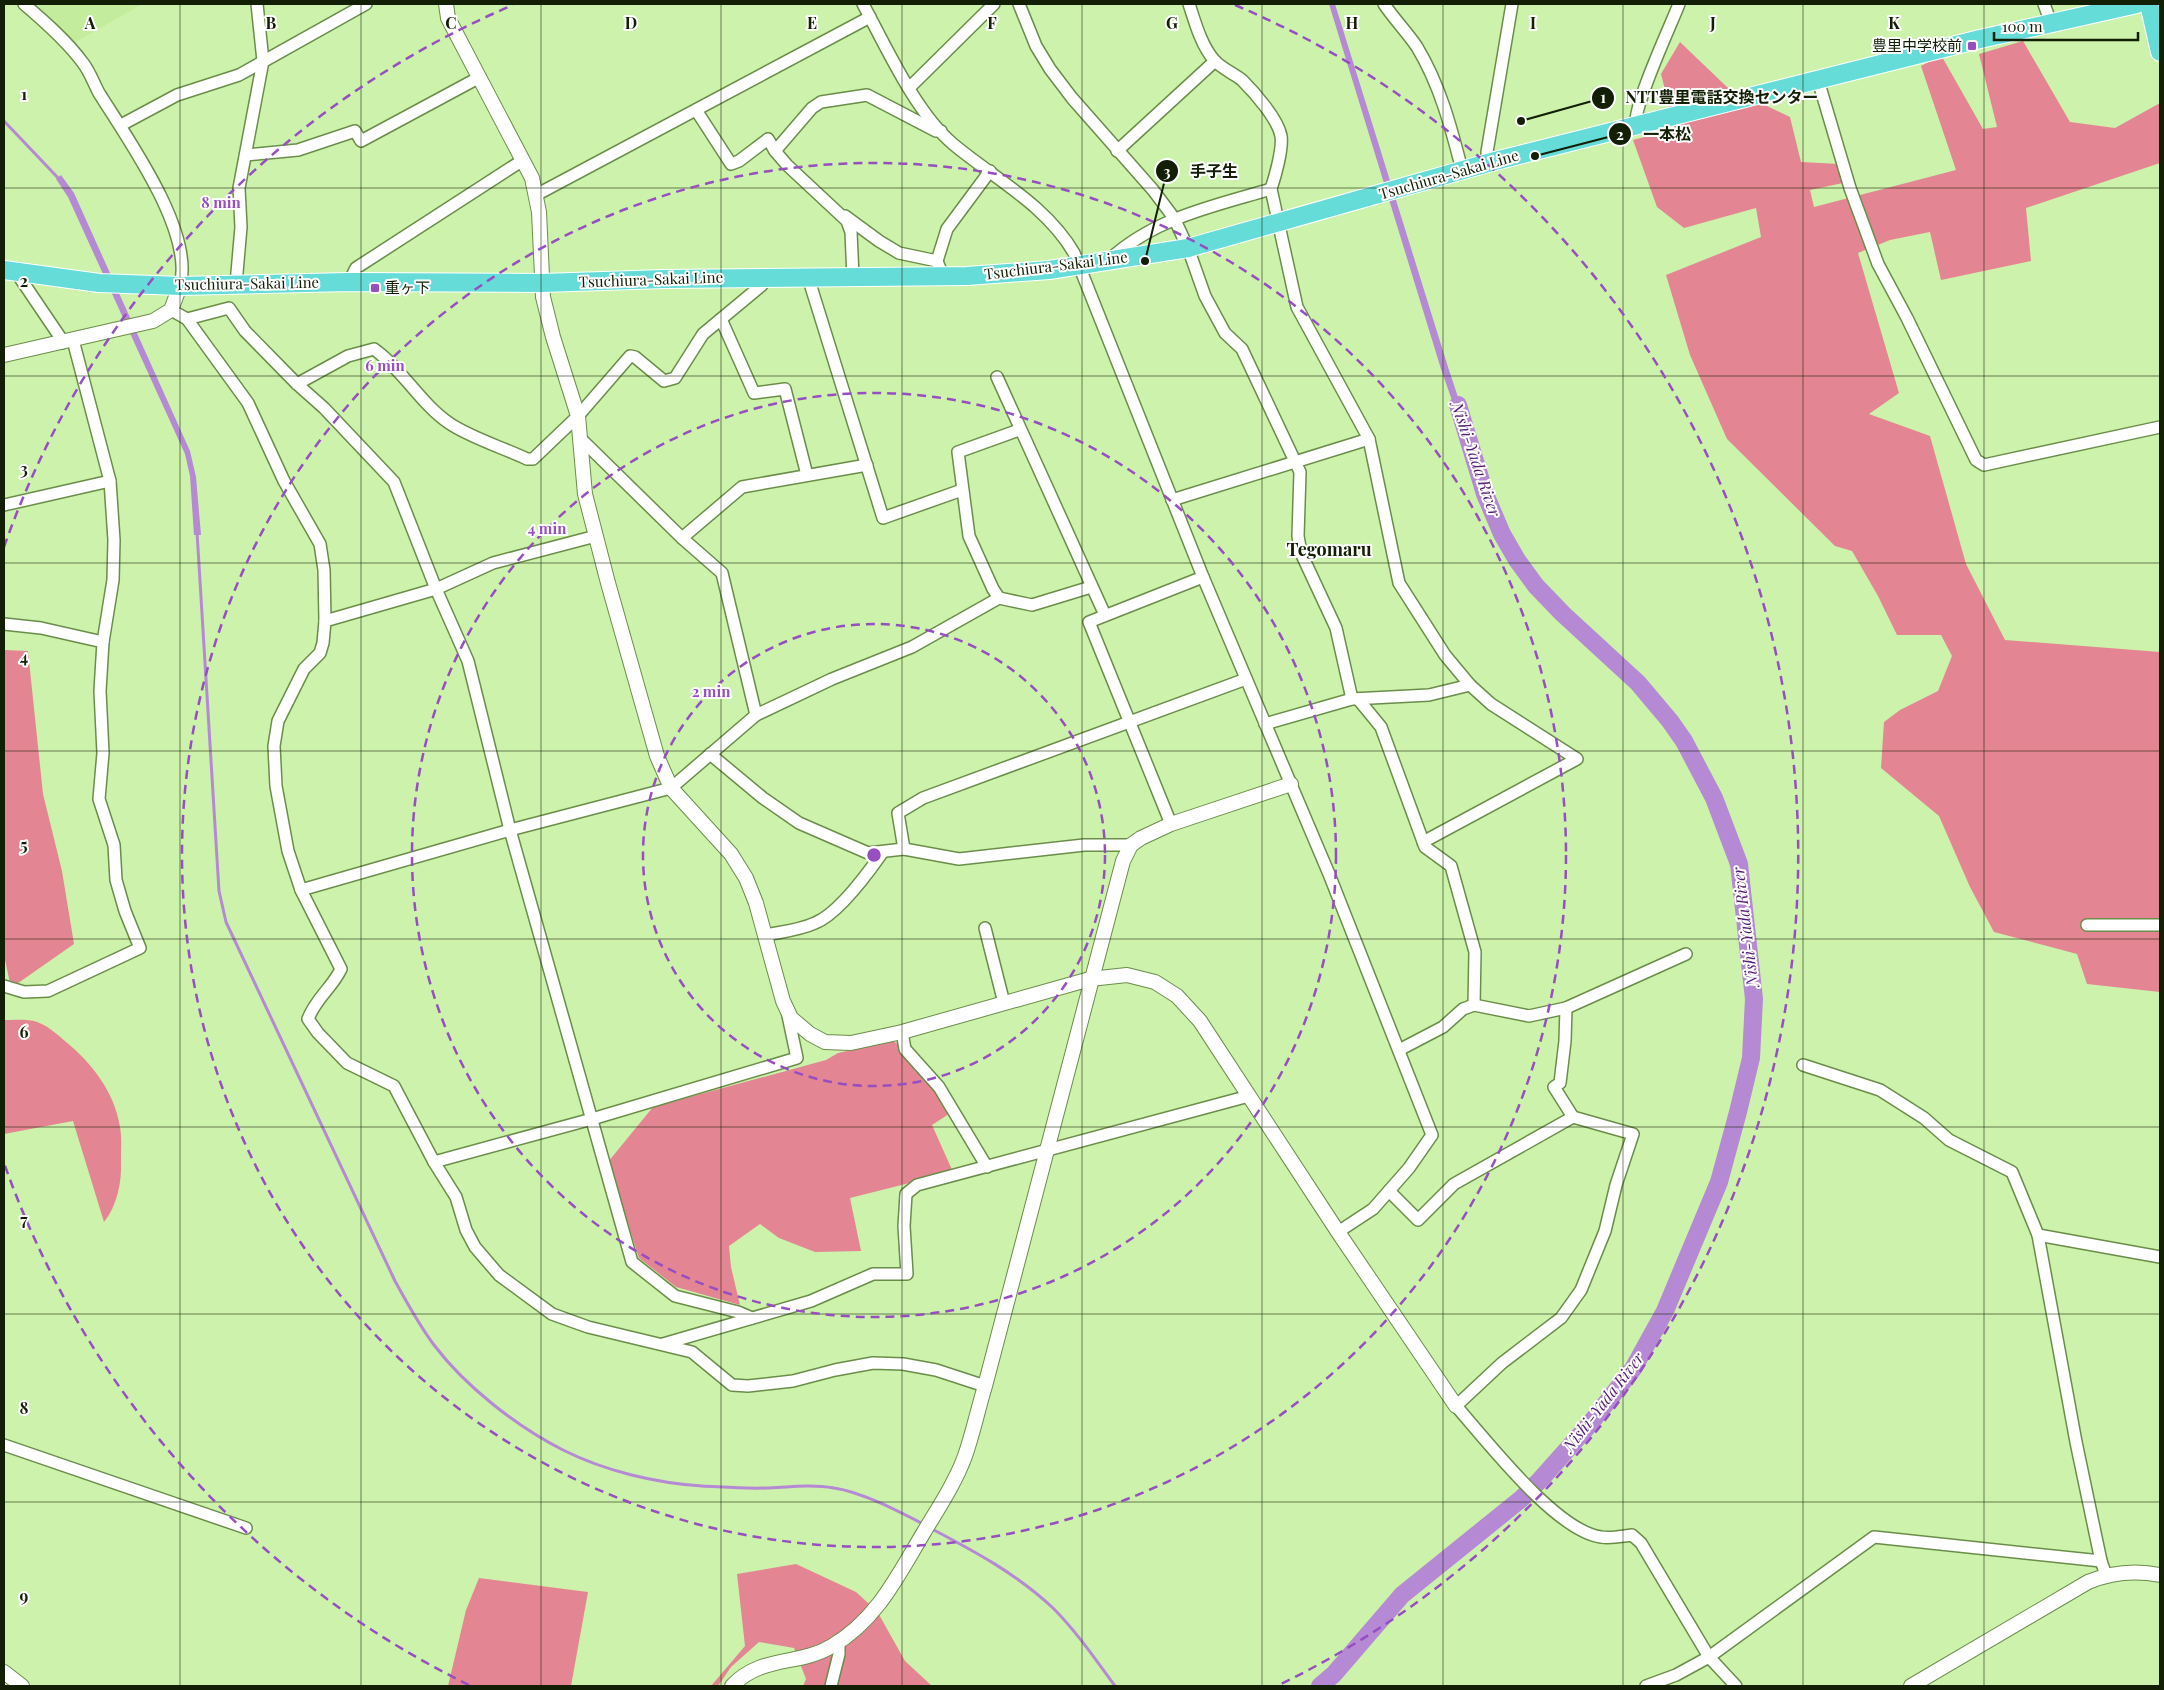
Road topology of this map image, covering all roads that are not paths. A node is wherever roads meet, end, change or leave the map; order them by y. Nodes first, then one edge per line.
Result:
1 (24, 4) edge
2 (257, 4) edge
3 (366, 4) edge
4 (446, 4) edge
5 (864, 4) edge
6 (994, 4) edge
7 (1019, 4) edge
8 (1189, 4) edge
9 (1384, 4) edge
10 (1512, 4) edge
11 (1679, 4) edge
12 (2044, 4) edge
13 (2137, 4) edge
14 (2148, 4) edge
15 (870, 17) junction
16 (2051, 23) junction
17 (2160, 52) edge
18 (263, 61) junction
19 (1215, 61) junction
20 (480, 77) junction
21 (1818, 80) junction
22 (909, 88) junction
23 (696, 110) junction
24 (121, 125) junction
25 (1636, 127) junction
26 (941, 131) junction
27 (776, 151) junction
28 (1117, 151) junction
29 (246, 156) junction
30 (523, 160) junction
31 (1487, 163) junction
32 (1462, 170) junction
33 (990, 171) junction
34 (1271, 189) junction
35 (536, 194) junction
36 (844, 216) junction
37 (1174, 218) junction
38 (1278, 223) junction
39 (1188, 248) junction
40 (1108, 261) junction
41 (1080, 266) junction
42 (940, 268) junction
43 (10, 271) edge
44 (808, 277) junction
45 (853, 277) junction
46 (762, 278) junction
47 (349, 282) junction
48 (542, 283) junction
49 (236, 284) junction
50 (180, 286) junction
51 (171, 310) junction
52 (188, 318) junction
53 (721, 319) junction
54 (68, 342) junction
55 (4, 355) edge
56 (997, 377) dead end
57 (296, 384) junction
58 (578, 416) junction
59 (2160, 427) edge
60 (1019, 430) junction
61 (581, 439) junction
62 (1369, 439) junction
63 (1296, 462) junction
64 (867, 465) junction
65 (807, 476) junction
66 (110, 481) junction
67 (962, 490) junction
68 (1172, 500) junction
69 (4, 504) edge
70 (596, 536) junction
71 (682, 538) junction
72 (1203, 577) junction
73 (1091, 587) junction
74 (436, 589) junction
75 (999, 598) junction
76 (1105, 615) junction
77 (326, 621) junction
78 (4, 624) edge
79 (103, 642) junction
80 (1246, 679) junction
81 (1470, 685) junction
82 (1355, 699) junction
83 (756, 715) junction
84 (1129, 721) junction
85 (1265, 724) junction
86 (710, 754) junction
87 (1291, 784) junction
88 (671, 788) junction
89 (1171, 824) junction
90 (510, 830) junction
91 (1423, 842) junction
92 (1131, 845) junction
93 (904, 849) junction
94 (882, 853) junction
95 (300, 890) junction
96 (2087, 925) dead end
97 (2160, 925) edge
98 (985, 928) dead end
99 (766, 935) junction
100 (1686, 954) dead end
101 (1090, 979) junction
102 (4, 986) edge
103 (1004, 1003) junction
104 (1474, 1005) junction
105 (1566, 1008) junction
106 (787, 1010) junction
107 (902, 1032) junction
108 (1399, 1050) junction
109 (1802, 1066) dead end
110 (1249, 1096) junction
111 (1573, 1117) junction
112 (592, 1119) junction
113 (1045, 1152) junction
114 (434, 1162) junction
115 (987, 1167) junction
116 (1389, 1191) junction
117 (1338, 1232) junction
118 (2038, 1234) junction
119 (2160, 1257) edge
120 (752, 1318) junction
121 (662, 1344) junction
122 (985, 1386) junction
123 (1456, 1406) junction
124 (4, 1445) edge
125 (246, 1528) dead end
126 (2101, 1561) junction
127 (2106, 1575) junction
128 (2160, 1575) edge
129 (839, 1642) junction
130 (1709, 1657) junction
131 (4, 1672) edge
132 (22, 1686) edge
133 (732, 1686) edge
134 (832, 1686) edge
135 (1646, 1686) edge
136 (1736, 1686) edge
137 (1911, 1686) edge

1 - 24 street
2 - 18 street
3 - 18 street
4 - 20 street
5 - 15 street
6 - 22 street
7 - 28 street
8 - 19 street
9 - 32 street
10 - 31 street
11 - 25 street
12 - 16 street
13 - 16 main road, Tsuchiura-Sakai Line
14 - 17 main road
15 - 22 street
15 - 23 street
16 - 21 main road, Tsuchiura-Sakai Line
18 - 24 street
18 - 29 street
19 - 28 street
19 - 34 street
20 - 29 street
20 - 30 street
21 - 25 main road, Tsuchiura-Sakai Line
21 - 59 street
22 - 26 street
23 - 27 street
23 - 35 street
24 - 50 street
25 - 31 main road, Tsuchiura-Sakai Line
26 - 27 street
26 - 33 street
27 - 36 street
28 - 37 street
29 - 49 street
30 - 35 street
30 - 47 street
31 - 32 main road, Tsuchiura-Sakai Line
32 - 38 main road, Tsuchiura-Sakai Line
33 - 41 street
33 - 42 street
34 - 37 street
34 - 38 street
35 - 48 street
36 - 42 street
36 - 45 street
37 - 39 street
37 - 40 street
38 - 39 main road, Tsuchiura-Sakai Line
38 - 62 street
39 - 40 main road, Tsuchiura-Sakai Line
39 - 63 street
40 - 41 main road, Tsuchiura-Sakai Line
41 - 42 main road, Tsuchiura-Sakai Line
41 - 68 street
42 - 45 main road, Tsuchiura-Sakai Line
43 - 50 main road, Tsuchiura-Sakai Line
43 - 54 street
44 - 45 main road, Tsuchiura-Sakai Line
44 - 46 main road, Tsuchiura-Sakai Line
44 - 64 street
46 - 48 main road, Tsuchiura-Sakai Line
46 - 53 street
47 - 48 main road, Tsuchiura-Sakai Line
47 - 49 main road, Tsuchiura-Sakai Line
48 - 58 street
49 - 50 main road, Tsuchiura-Sakai Line
50 - 51 street
51 - 52 street
51 - 54 street
52 - 57 street
52 - 77 street
53 - 58 street
53 - 65 street
54 - 55 street
54 - 66 street
56 - 60 street
57 - 58 street
57 - 74 street
58 - 61 street
60 - 67 street
60 - 73 street
61 - 70 street
61 - 71 street
62 - 63 street
62 - 81 street
63 - 68 street
63 - 82 street
64 - 65 street
64 - 67 street
65 - 71 street
66 - 69 street
66 - 79 street
67 - 75 street
68 - 72 street
70 - 74 street
70 - 88 street
71 - 83 street
72 - 76 street
72 - 80 street
73 - 75 street
73 - 76 street
74 - 77 street
74 - 90 street
75 - 83 street
76 - 84 street
77 - 95 street
78 - 79 street
79 - 102 street
80 - 84 street
80 - 85 street
81 - 82 street
81 - 91 street
82 - 85 street
82 - 91 street
83 - 86 street
84 - 89 street
84 - 93 street
85 - 87 street
86 - 88 street
86 - 94 street
87 - 89 street
87 - 108 street
88 - 90 street
88 - 99 street
89 - 92 street
90 - 95 street
90 - 112 street
91 - 104 street
92 - 93 street
92 - 101 street
93 - 94 street
94 - 99 street
95 - 114 street
96 - 97 street
98 - 103 street
99 - 106 street
100 - 105 street
101 - 103 street
101 - 110 street
101 - 113 street
103 - 107 street
104 - 105 street
104 - 108 street
105 - 111 street
106 - 107 street
106 - 112 street
107 - 115 street
108 - 116 street
109 - 118 street
110 - 113 street
110 - 117 street
111 - 116 street
111 - 123 street
112 - 114 street
112 - 120 street
113 - 115 street
113 - 122 street
114 - 121 street
115 - 120 street
116 - 117 street
117 - 123 street
118 - 119 street
118 - 126 street
120 - 121 street
121 - 122 street
122 - 129 street
123 - 130 street
124 - 125 street
126 - 127 street
126 - 130 street
127 - 128 street
127 - 137 street
129 - 133 street
129 - 134 street
130 - 135 street
130 - 136 street
131 - 132 street

